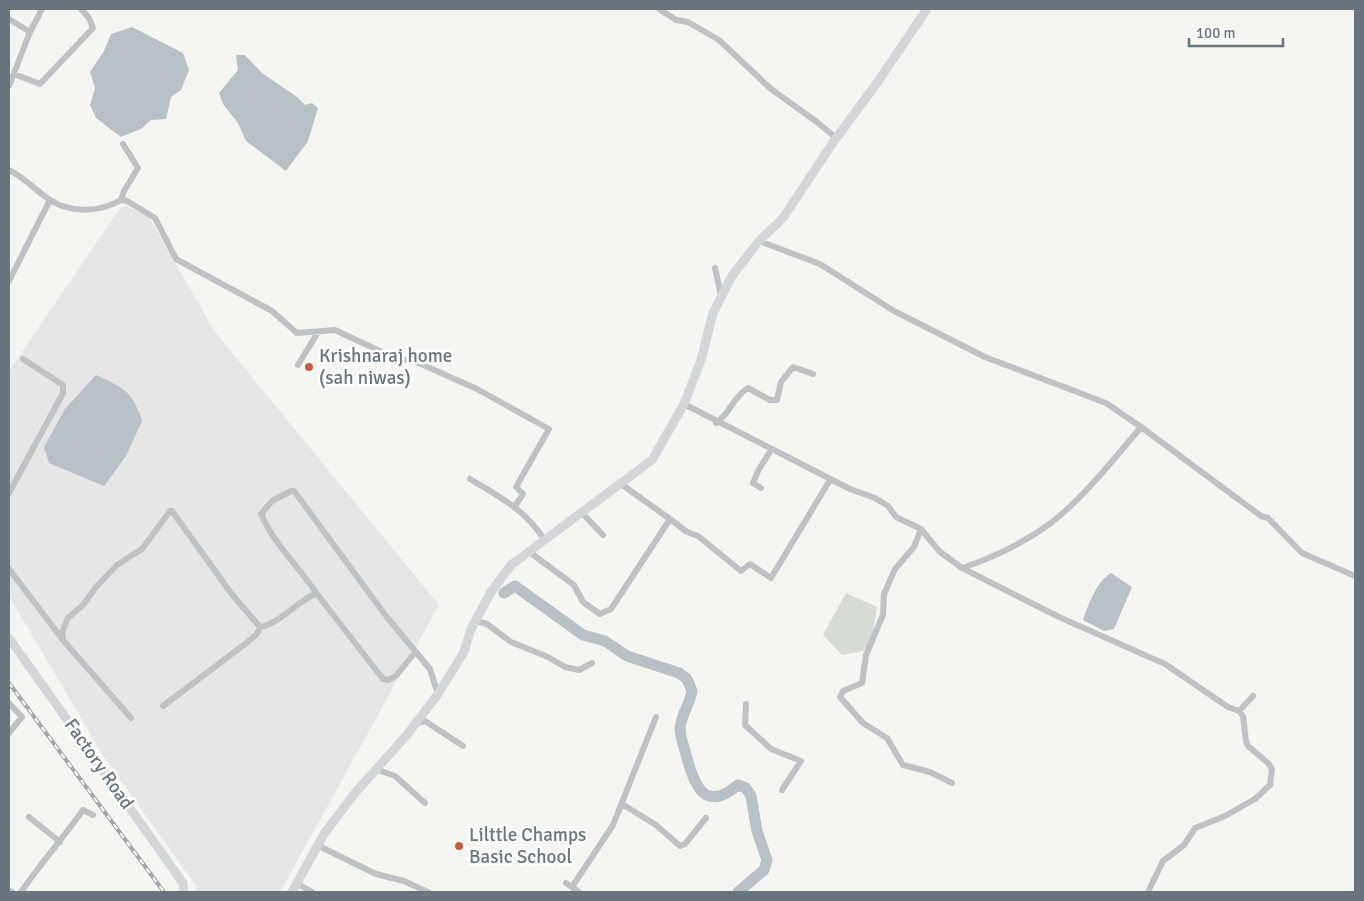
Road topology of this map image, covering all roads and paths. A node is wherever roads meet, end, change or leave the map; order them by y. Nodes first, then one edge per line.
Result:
1 (42, 9) edge
2 (81, 9) edge
3 (659, 9) edge
4 (927, 9) edge
5 (9, 19) edge
6 (30, 32) junction
7 (14, 74) junction
8 (9, 86) edge
9 (836, 138) junction
10 (123, 144) dead end
11 (9, 170) edge
12 (50, 200) junction
13 (121, 200) junction
14 (759, 240) junction
15 (715, 268) dead end
16 (9, 281) edge
17 (722, 296) junction
18 (318, 332) junction
19 (23, 359) dead end
20 (298, 365) dead end
21 (813, 374) dead end
22 (684, 404) junction
23 (716, 423) junction
24 (1141, 427) junction
25 (771, 450) junction
26 (470, 480) dead end
27 (830, 480) junction
28 (621, 484) junction
29 (761, 488) dead end
30 (9, 493) edge
31 (515, 506) junction
32 (581, 512) junction
33 (670, 519) junction
34 (921, 528) junction
35 (603, 535) dead end
36 (544, 539) junction
37 (528, 551) junction
38 (962, 568) junction
39 (9, 569) edge
40 (1355, 576) edge
41 (317, 594) junction
42 (476, 621) junction
43 (260, 627) junction
44 (9, 638) edge
45 (63, 640) junction
46 (412, 656) dead end
47 (592, 663) dead end
48 (438, 694) junction
49 (1253, 696) dead end
50 (9, 703) edge
51 (746, 704) dead end
52 (163, 706) dead end
53 (1239, 711) junction
54 (656, 717) dead end
55 (131, 718) dead end
56 (416, 723) junction
57 (9, 733) edge
58 (463, 746) dead end
59 (376, 769) junction
60 (952, 783) dead end
61 (782, 790) dead end
62 (425, 803) dead end
63 (622, 804) junction
64 (92, 815) dead end
65 (29, 817) dead end
66 (706, 818) dead end
67 (60, 842) junction
68 (319, 846) junction
69 (298, 884) junction
70 (9, 890) edge
71 (12, 892) edge
72 (21, 892) edge
73 (184, 892) edge
74 (292, 892) edge
75 (312, 892) edge
76 (428, 892) edge
77 (579, 892) edge
78 (1148, 892) edge

1 - 6 street
2 - 7 street
3 - 9 street
4 - 9 main road
5 - 6 street
6 - 7 street
7 - 8 street
9 - 14 main road
10 - 13 street
11 - 12 street
12 - 13 street
12 - 16 street
13 - 18 street
14 - 17 main road
14 - 24 street
15 - 17 street
17 - 22 main road
18 - 20 street
18 - 31 street
19 - 30 street
21 - 23 street
22 - 23 street
22 - 28 main road
23 - 25 street
24 - 38 street
24 - 40 street
25 - 27 street
25 - 29 street
26 - 31 street
27 - 33 street
27 - 34 street
28 - 32 main road
28 - 33 street
31 - 36 street
32 - 35 street
32 - 36 main road
33 - 37 street
34 - 38 street
34 - 60 street
36 - 37 main road
37 - 42 main road
38 - 53 street
39 - 45 street
41 - 43 street
41 - 46 street
41 - 48 street
42 - 47 street
42 - 48 main road
43 - 45 street
43 - 52 street
44 - 73 main road, Factory Road
45 - 55 street
48 - 56 main road
49 - 53 street
50 - 57 street
51 - 61 street
53 - 78 street
54 - 63 street
56 - 58 street
56 - 59 main road
59 - 62 street
59 - 68 main road
63 - 66 street
63 - 77 street
64 - 67 street
65 - 67 street
67 - 72 street
68 - 69 main road
68 - 76 street
69 - 74 main road
69 - 75 street
70 - 71 street

